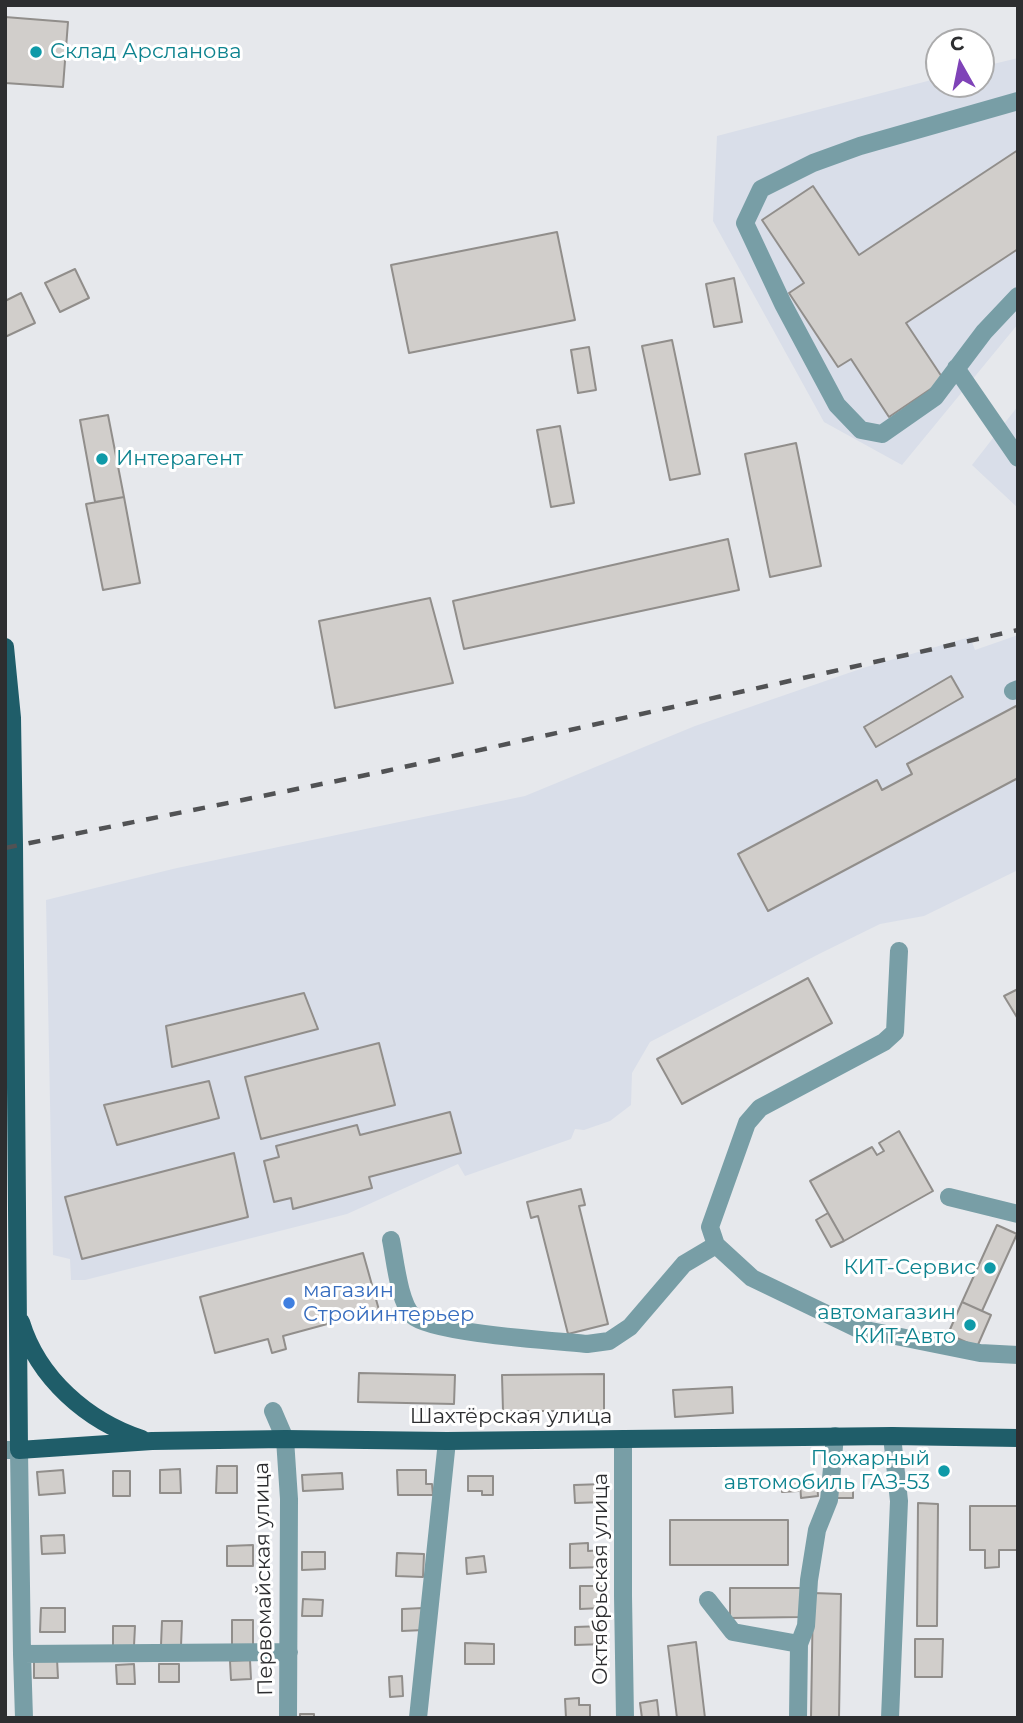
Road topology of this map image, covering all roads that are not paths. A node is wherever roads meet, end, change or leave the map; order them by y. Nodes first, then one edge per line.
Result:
1 (1018, 101) edge
2 (1018, 296) edge
3 (957, 368) junction
4 (1018, 458) edge
5 (5, 647) edge
6 (899, 951) dead end
7 (950, 1197) dead end
8 (1018, 1214) edge
9 (391, 1240) dead end
10 (716, 1245) junction
11 (18, 1308) junction
12 (1018, 1355) edge
13 (273, 1410) dead end
14 (835, 1436) junction
15 (892, 1436) junction
16 (1018, 1438) edge
17 (285, 1439) junction
18 (623, 1439) junction
19 (152, 1441) junction
20 (447, 1441) junction
21 (12, 1450) edge
22 (708, 1600) dead end
23 (799, 1644) junction
24 (289, 1652) junction
25 (22, 1654) junction
26 (24, 1718) edge
27 (288, 1718) edge
28 (418, 1718) edge
29 (625, 1718) edge
30 (798, 1718) edge
31 (890, 1718) edge

1 - 3 street
2 - 3 street
3 - 4 street
5 - 11 main road
6 - 10 street
7 - 8 street
9 - 10 street
10 - 12 street
11 - 19 main road
11 - 21 main road
13 - 17 street, Первомайская улица
14 - 15 main road, Шахтёрская улица
14 - 18 main road, Шахтёрская улица
14 - 23 street
15 - 16 main road, Шахтёрская улица
15 - 31 street
17 - 19 main road, Шахтёрская улица
17 - 20 main road, Шахтёрская улица
17 - 24 street, Первомайская улица
18 - 20 main road, Шахтёрская улица
18 - 29 street, Октябрьская улица
19 - 21 main road, Шахтёрская улица
20 - 28 street
21 - 25 street
22 - 23 street
23 - 30 street
24 - 25 street
24 - 27 street, Первомайская улица
25 - 26 street

